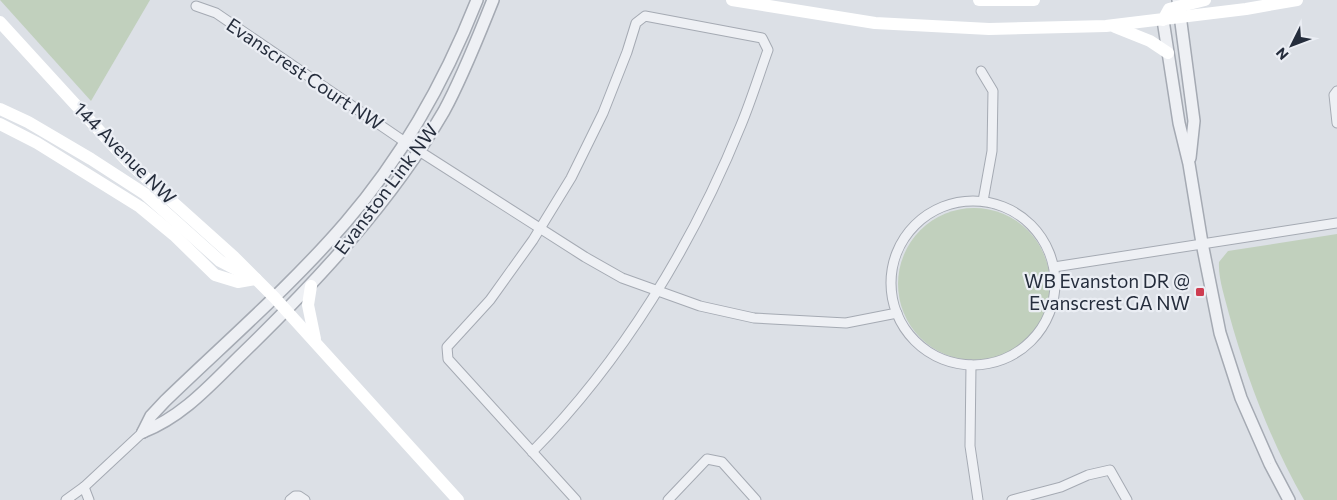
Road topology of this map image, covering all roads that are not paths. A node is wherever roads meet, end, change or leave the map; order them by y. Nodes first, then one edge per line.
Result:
1 (477, 0) edge
2 (493, 0) edge
3 (732, 0) edge
4 (979, 0) edge
5 (1034, 0) edge
6 (1205, 0) edge
7 (1297, 0) edge
8 (196, 6) dead end
9 (1180, 8) edge
10 (1163, 20) junction
11 (0, 22) edge
12 (1110, 26) junction
13 (1168, 53) junction
14 (981, 71) dead end
15 (1337, 91) edge
16 (0, 108) edge
17 (1337, 123) edge
18 (0, 124) edge
19 (412, 146) junction
20 (1189, 164) junction
21 (983, 201) junction
22 (1337, 223) edge
23 (540, 228) junction
24 (1202, 243) junction
25 (1054, 267) junction
26 (256, 280) junction
27 (311, 286) junction
28 (657, 290) junction
29 (274, 297) junction
30 (286, 310) junction
31 (896, 313) junction
32 (315, 342) junction
33 (971, 365) junction
34 (143, 432) junction
35 (532, 452) junction
36 (84, 486) junction
37 (66, 500) edge
38 (90, 500) edge
39 (290, 500) edge
40 (305, 500) edge
41 (458, 500) edge
42 (576, 500) edge
43 (668, 500) edge
44 (756, 500) edge
45 (978, 500) edge
46 (1012, 500) edge
47 (1127, 500) edge
48 (1289, 500) edge

1 - 19 street, Evanston Link NW
2 - 19 street, Evanston Link NW
3 - 12 main road
4 - 5 main road
6 - 9 main road
7 - 9 main road
8 - 19 street, Evanscrest Court NW
9 - 10 main road
9 - 20 street
10 - 12 main road
10 - 13 street
11 - 26 main road, 144 Avenue NW
12 - 13 main road
13 - 20 street
14 - 21 street
15 - 17 street
16 - 26 main road, 144 Avenue NW
18 - 26 main road, 144 Avenue NW
19 - 23 street, Evanscrest Court NW
19 - 27 street, Evanston Link NW
19 - 29 street, Evanston Link NW
20 - 24 street
21 - 25 street
21 - 31 street
22 - 24 street
23 - 28 street, Evanscrest Court NW
23 - 28 street
23 - 35 street
24 - 25 street
24 - 48 street
25 - 33 street
26 - 29 main road, 144 Avenue NW
27 - 30 street, Evanston Link NW
27 - 32 main road
28 - 31 street, Evanscrest Court NW
28 - 35 street
29 - 30 main road, 144 Avenue NW
29 - 34 street, Evanston Link NW
30 - 32 main road, 144 Avenue NW
30 - 34 street, Evanston Link NW
31 - 33 street
32 - 41 main road, 144 Avenue NW
33 - 45 street
34 - 36 street
35 - 42 street
36 - 37 street
36 - 38 street
39 - 40 street
43 - 44 street
46 - 47 street

